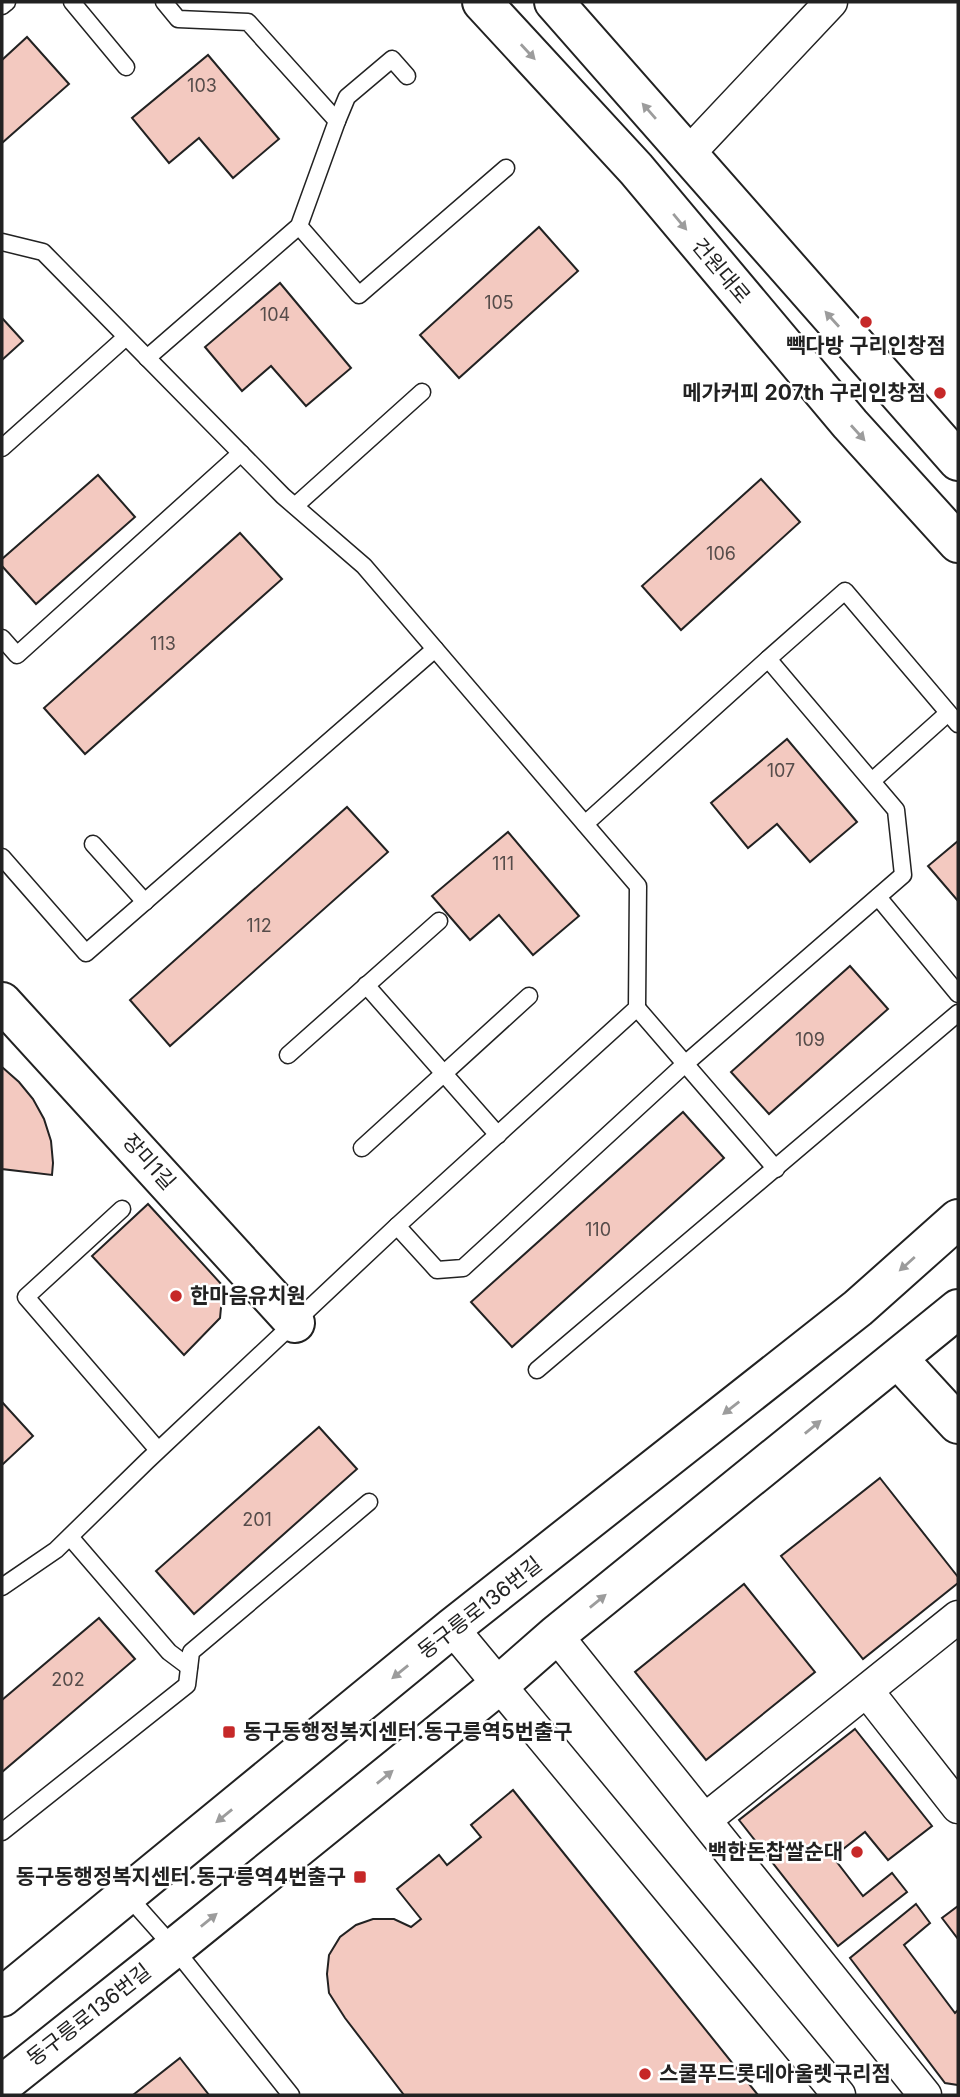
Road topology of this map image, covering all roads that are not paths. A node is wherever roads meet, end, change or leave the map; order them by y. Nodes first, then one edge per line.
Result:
1 (7, 2) edge
2 (72, 2) edge
3 (164, 2) edge
4 (482, 2) edge
5 (554, 2) edge
6 (831, 2) edge
7 (2, 6) edge
8 (126, 67) dead end
9 (407, 76) dead end
10 (337, 121) junction
11 (687, 155) junction
12 (506, 168) dead end
13 (299, 226) junction
14 (2, 242) edge
15 (126, 337) junction
16 (147, 358) junction
17 (422, 392) dead end
18 (2, 448) edge
19 (241, 453) junction
20 (958, 461) edge
21 (295, 506) junction
22 (958, 543) edge
23 (2, 638) edge
24 (435, 649) junction
25 (768, 659) junction
26 (953, 719) edge
27 (872, 781) junction
28 (585, 824) junction
29 (93, 844) dead end
30 (2, 857) edge
31 (878, 897) junction
32 (145, 902) junction
33 (439, 921) dead end
34 (366, 985) junction
35 (958, 994) edge
36 (530, 996) dead end
37 (2, 1002) edge
38 (637, 1008) junction
39 (958, 1013) edge
40 (288, 1055) dead end
41 (685, 1064) junction
42 (444, 1074) junction
43 (498, 1135) junction
44 (362, 1148) dead end
45 (776, 1169) junction
46 (122, 1209) dead end
47 (958, 1219) edge
48 (397, 1226) junction
49 (958, 1309) edge
50 (295, 1323) junction
51 (898, 1359) junction
52 (537, 1370) dead end
53 (958, 1424) edge
54 (159, 1450) junction
55 (369, 1502) dead end
56 (70, 1537) junction
57 (2, 1587) edge
58 (958, 1617) edge
59 (452, 1628) junction
60 (556, 1634) junction
61 (189, 1667) junction
62 (499, 1685) junction
63 (867, 1691) junction
64 (958, 1807) edge
65 (706, 1819) junction
66 (2, 1832) edge
67 (127, 1895) junction
68 (174, 1948) junction
69 (2, 1997) edge
70 (2, 2085) edge
71 (291, 2095) edge
72 (839, 2095) edge
73 (925, 2095) edge

1 - 7 lane
2 - 8 lane
3 - 10 lane
4 -> 22 street, 건원대로
11 -> 5 street
6 - 11 street
9 - 10 lane
10 - 13 lane
20 -> 11 street
12 - 13 lane
13 - 16 lane
14 - 15 lane
15 - 16 lane
15 - 18 lane
16 - 19 lane
17 - 21 lane
19 - 21 lane
19 - 23 lane
21 - 24 lane
24 - 28 lane
24 - 32 lane
25 - 26 lane
25 - 27 lane
25 - 28 lane
26 - 27 lane
27 - 31 lane
28 - 38 lane
29 - 32 lane
30 - 32 lane
31 - 35 lane
31 - 41 lane
33 - 34 lane
34 - 40 lane
34 - 42 lane
36 - 42 lane
37 - 50 street, 장미1길
38 - 41 lane
38 - 43 lane
39 - 45 lane
41 - 45 lane
41 - 48 lane
42 - 43 lane
42 - 44 lane
43 - 48 lane
45 - 52 lane
46 - 54 lane
47 -> 59 street, 동구릉로136번길
48 - 50 lane
49 - 51 street, 동구릉로136번길
50 - 54 lane
51 - 53 street
60 -> 51 street, 동구릉로136번길
54 - 56 lane
55 - 61 lane
56 - 57 lane
56 - 61 lane
58 - 63 street
59 - 62 street
59 -> 67 street, 동구릉로136번길
60 - 62 street, 동구릉로136번길
60 - 65 street
61 - 66 lane
68 -> 62 street, 동구릉로136번길
62 - 72 street
63 - 64 street
63 - 65 street
65 - 73 street
67 - 68 lane
67 - 69 street, 동구릉로136번길
68 - 70 street, 동구릉로136번길
68 - 71 lane

